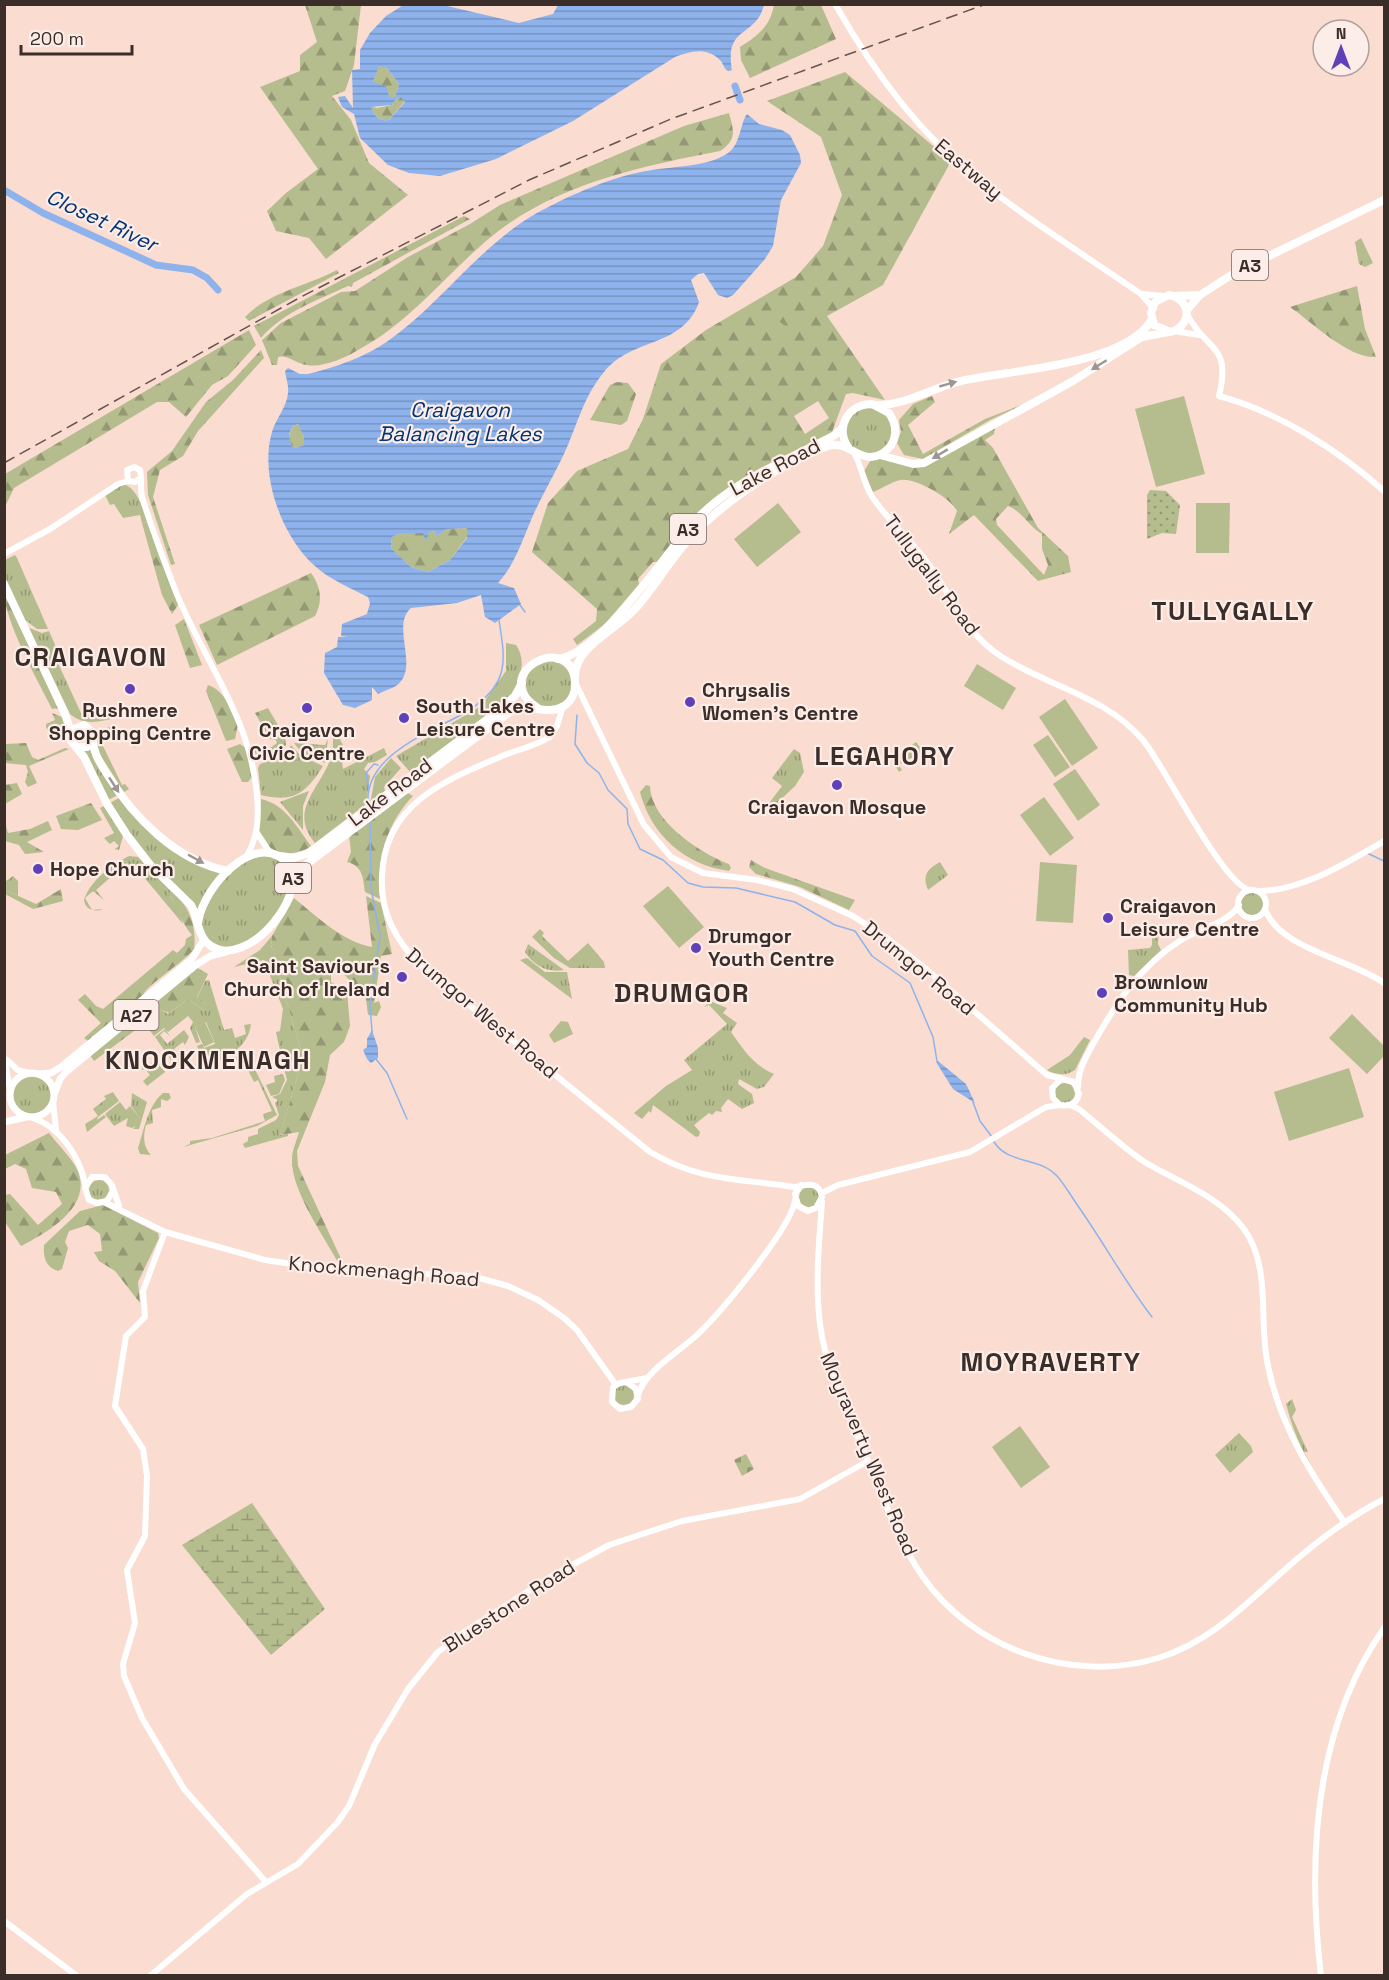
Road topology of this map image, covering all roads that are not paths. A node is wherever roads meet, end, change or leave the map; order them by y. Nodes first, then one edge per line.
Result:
1 (836, 4) edge
2 (1384, 200) edge
3 (1141, 294) junction
4 (1200, 295) junction
5 (1169, 296) junction
6 (1152, 307) junction
7 (1187, 312) junction
8 (1152, 319) junction
9 (1172, 332) junction
10 (1203, 336) junction
11 (877, 405) junction
12 (842, 428) junction
13 (851, 450) junction
14 (880, 455) junction
15 (869, 457) junction
16 (862, 474) junction
17 (1384, 491) edge
18 (4, 554) edge
19 (4, 584) edge
20 (558, 659) junction
21 (575, 681) junction
22 (522, 683) junction
23 (583, 703) junction
24 (566, 704) junction
25 (542, 709) junction
26 (66, 714) junction
27 (81, 725) junction
28 (557, 726) junction
29 (71, 732) junction
30 (93, 739) junction
31 (78, 747) junction
32 (369, 812) junction
33 (257, 832) junction
34 (1384, 841) edge
35 (273, 854) junction
36 (246, 858) junction
37 (228, 871) junction
38 (293, 880) junction
39 (1238, 886) junction
40 (1278, 889) junction
41 (1250, 890) junction
42 (1258, 891) junction
43 (1240, 901) junction
44 (1266, 906) junction
45 (1252, 917) junction
46 (1220, 920) junction
47 (1272, 924) junction
48 (198, 925) junction
49 (204, 939) junction
50 (231, 951) junction
51 (1384, 983) edge
52 (5, 1057) edge
53 (1080, 1069) junction
54 (30, 1073) junction
55 (40, 1074) junction
56 (1047, 1075) junction
57 (1063, 1079) junction
58 (10, 1089) junction
59 (1052, 1091) junction
60 (1079, 1091) junction
61 (9, 1098) junction
62 (54, 1098) junction
63 (1060, 1105) junction
64 (1070, 1106) junction
65 (4, 1107) edge
66 (1046, 1107) junction
67 (1085, 1114) junction
68 (31, 1117) junction
69 (4, 1122) edge
70 (56, 1131) junction
71 (79, 1164) junction
72 (95, 1176) junction
73 (779, 1184) junction
74 (813, 1184) junction
75 (844, 1184) junction
76 (85, 1185) junction
77 (801, 1185) junction
78 (113, 1191) junction
79 (822, 1193) junction
80 (795, 1198) junction
81 (104, 1202) junction
82 (822, 1202) junction
83 (120, 1208) junction
84 (806, 1210) junction
85 (789, 1220) junction
86 (820, 1227) junction
87 (165, 1232) junction
88 (648, 1378) junction
89 (628, 1383) junction
90 (616, 1385) junction
91 (638, 1395) junction
92 (868, 1461) junction
93 (1384, 1499) edge
94 (1346, 1523) junction
95 (1384, 1628) edge
96 (266, 1882) junction
97 (4, 1921) edge
98 (77, 1976) edge
99 (150, 1976) edge
100 (1322, 1976) edge

1 - 3 street, Eastway
2 - 4 highway, A3
3 - 5 street
3 - 6 street, Eastway
4 - 5 highway
4 - 7 highway, A3
5 - 6 highway
5 - 7 highway
6 - 8 highway
7 - 9 highway, A3
7 - 10 street
8 - 9 highway
11 -> 8 highway, A3
9 - 10 street
9 -> 14 highway, A3
10 - 17 street
11 - 12 highway, A3
11 - 14 highway
12 - 13 highway
12 - 20 highway, Lake Road / A3
13 - 15 highway, A3
13 - 16 street, Tullygally Road
13 - 21 highway, Lake Road / A3
14 - 15 highway, A3
15 - 16 street
16 - 39 street, Tullygally Road
18 - 33 street
19 - 26 highway
20 - 21 highway
20 - 22 highway, A3
21 - 23 street, Drumgor Road
21 - 24 highway, A3
22 - 25 highway
22 - 32 highway, Lake Road / A3
23 - 24 street
23 - 56 street, Drumgor Road
24 - 25 highway, A3
24 - 28 street
25 - 28 street
25 - 32 highway, Lake Road / A3
26 - 27 highway
26 - 29 highway
27 - 29 highway
27 - 30 highway
28 - 73 street, Drumgor West Road
29 - 31 highway
30 - 31 highway
30 -> 37 highway
31 - 48 highway
32 - 35 highway, Lake Road / A3
32 - 38 highway, Lake Road / A3
33 - 35 street
33 - 36 street
34 - 40 street
35 - 36 highway, A3
35 - 38 highway, A3
36 - 37 highway, A3
37 - 48 highway, A3
38 - 50 highway, A3
39 - 41 street
39 - 43 street
40 - 42 street
40 - 44 street
41 - 42 street
41 - 43 street
42 - 44 street
43 - 45 street
43 - 46 street
44 - 45 street
44 - 47 street
45 - 46 street
45 - 47 street
46 - 53 street
47 - 51 street
48 - 49 highway
49 - 50 highway
49 - 55 main road, A27
50 - 62 main road, A27
52 - 54 street
52 - 58 street
53 - 57 street
53 - 60 street
54 - 55 main road, A27
54 - 58 main road
55 - 62 main road
56 - 57 street, Drumgor Road
56 - 59 street
57 - 59 street
57 - 60 street
58 - 61 main road
59 - 63 street
59 - 66 street
60 - 64 street
60 - 67 street
61 - 65 main road
61 - 68 main road
62 - 68 main road, A27
62 - 70 street
63 - 64 street
63 - 66 street
64 - 67 street
66 - 75 street
67 - 94 street
68 - 69 main road, A27
68 - 70 street
70 - 71 street
71 - 72 street
71 - 76 street
72 - 76 street
72 - 78 street
73 - 77 street, Drumgor West Road
73 - 80 street
74 - 75 street
74 - 77 street
74 - 79 street
75 - 79 street
76 - 81 street
77 - 80 street
78 - 81 street
78 - 83 street
79 - 82 street
80 - 84 street
80 - 85 street
81 - 83 street, Knockmenagh Road
82 - 84 street
82 - 86 street, Moyraverty West Road
83 - 87 street, Knockmenagh Road
84 - 85 street
84 - 86 street
85 - 88 street
86 - 92 street, Moyraverty West Road
87 - 90 street, Knockmenagh Road
87 - 96 street
88 - 89 street
88 - 91 street
89 - 90 street
89 - 91 street
90 - 91 street
92 - 94 street, Moyraverty West Road
92 - 96 street, Bluestone Road
93 - 94 street, Moyraverty West Road
95 - 100 street
96 - 99 street, Bluestone Road
97 - 98 street

